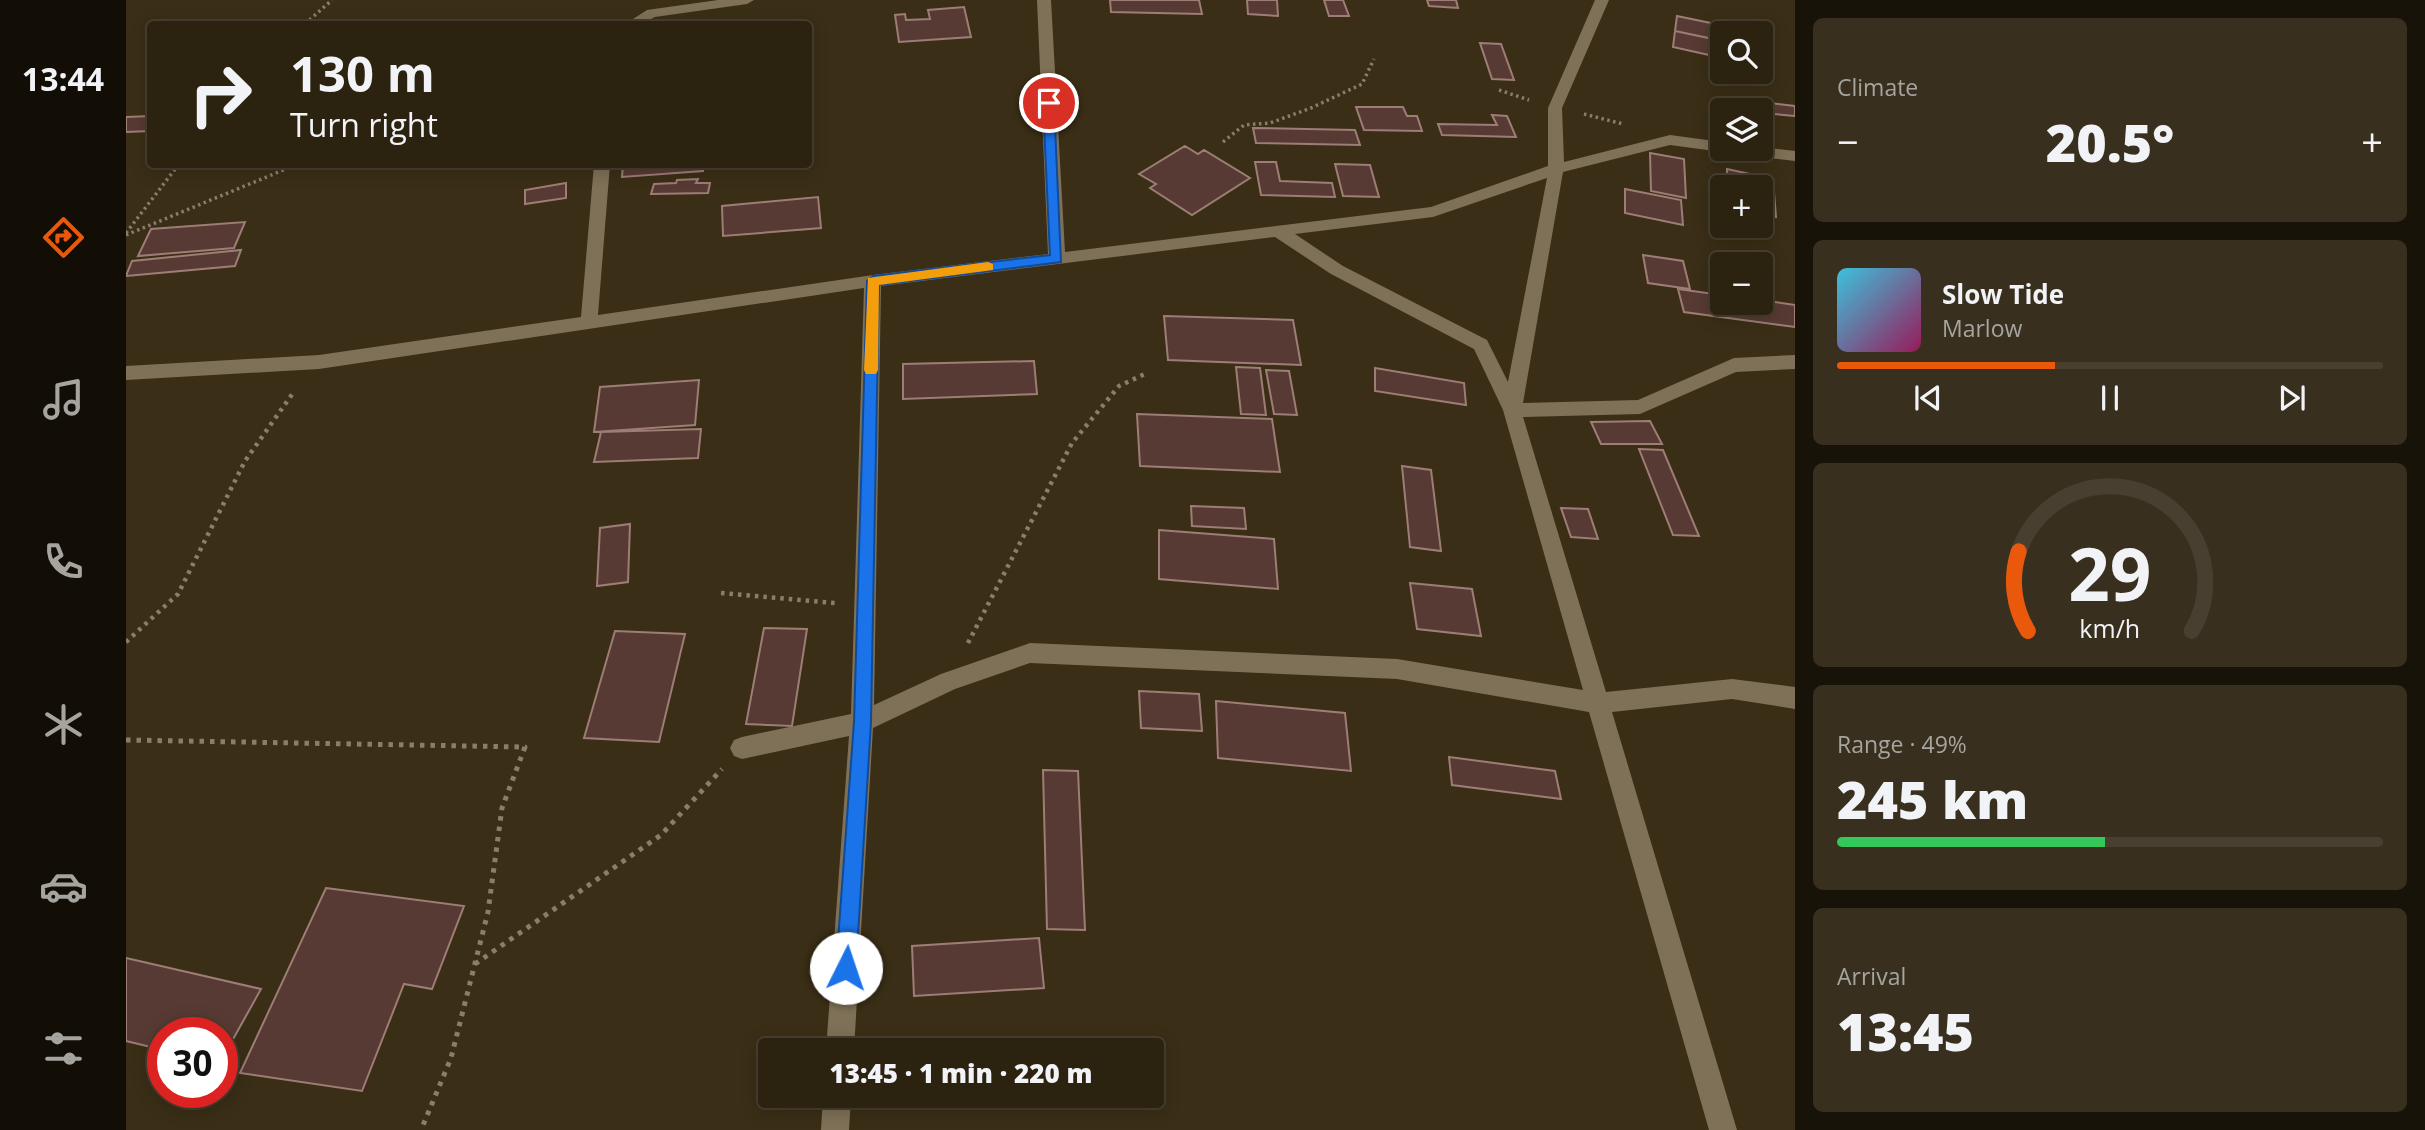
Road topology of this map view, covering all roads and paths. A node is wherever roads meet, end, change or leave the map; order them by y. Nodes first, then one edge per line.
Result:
1 (332, 0) edge
2 (747, 0) edge
3 (1044, 0) edge
4 (1602, 0) edge
5 (308, 21) edge
6 (637, 21) edge
7 (1374, 59) dead end
8 (1223, 142) dead end
9 (1710, 145) edge
10 (1773, 153) edge
11 (1795, 156) edge
12 (176, 168) edge
13 (288, 168) edge
14 (602, 168) edge
15 (1556, 169) junction
16 (1278, 231) junction
17 (126, 234) edge
18 (1057, 258) junction
19 (873, 281) junction
20 (589, 323) junction
21 (320, 362) junction
22 (1795, 362) edge
23 (126, 373) edge
24 (1147, 373) dead end
25 (1512, 410) junction
26 (721, 593) dead end
27 (865, 605) junction
28 (126, 642) edge
29 (949, 681) junction
30 (1795, 698) edge
31 (1599, 703) junction
32 (862, 722) junction
33 (126, 741) edge
34 (742, 748) joint
35 (473, 965) junction
36 (841, 1038) edge
37 (836, 1108) edge
38 (421, 1130) edge
39 (835, 1130) edge
40 (1724, 1130) edge

1 - 5 path
2 - 6 street
3 - 18 street
4 - 15 street
7 - 8 path
9 - 15 street
10 - 11 street
12 - 17 path
13 - 17 path
14 - 20 street
15 - 16 street
15 - 25 street
16 - 18 street
16 - 25 street
18 - 19 street
19 - 20 street
19 - 27 street
20 - 21 street
21 - 23 street
21 - 28 path
22 - 25 street
24 - 29 path
25 - 31 street
26 - 27 path
27 - 32 street
29 - 31 street
29 - 32 street
30 - 31 street
31 - 40 street
32 - 34 street
32 - 36 street
33 - 35 path
34 - 35 path
35 - 38 path
37 - 39 street

